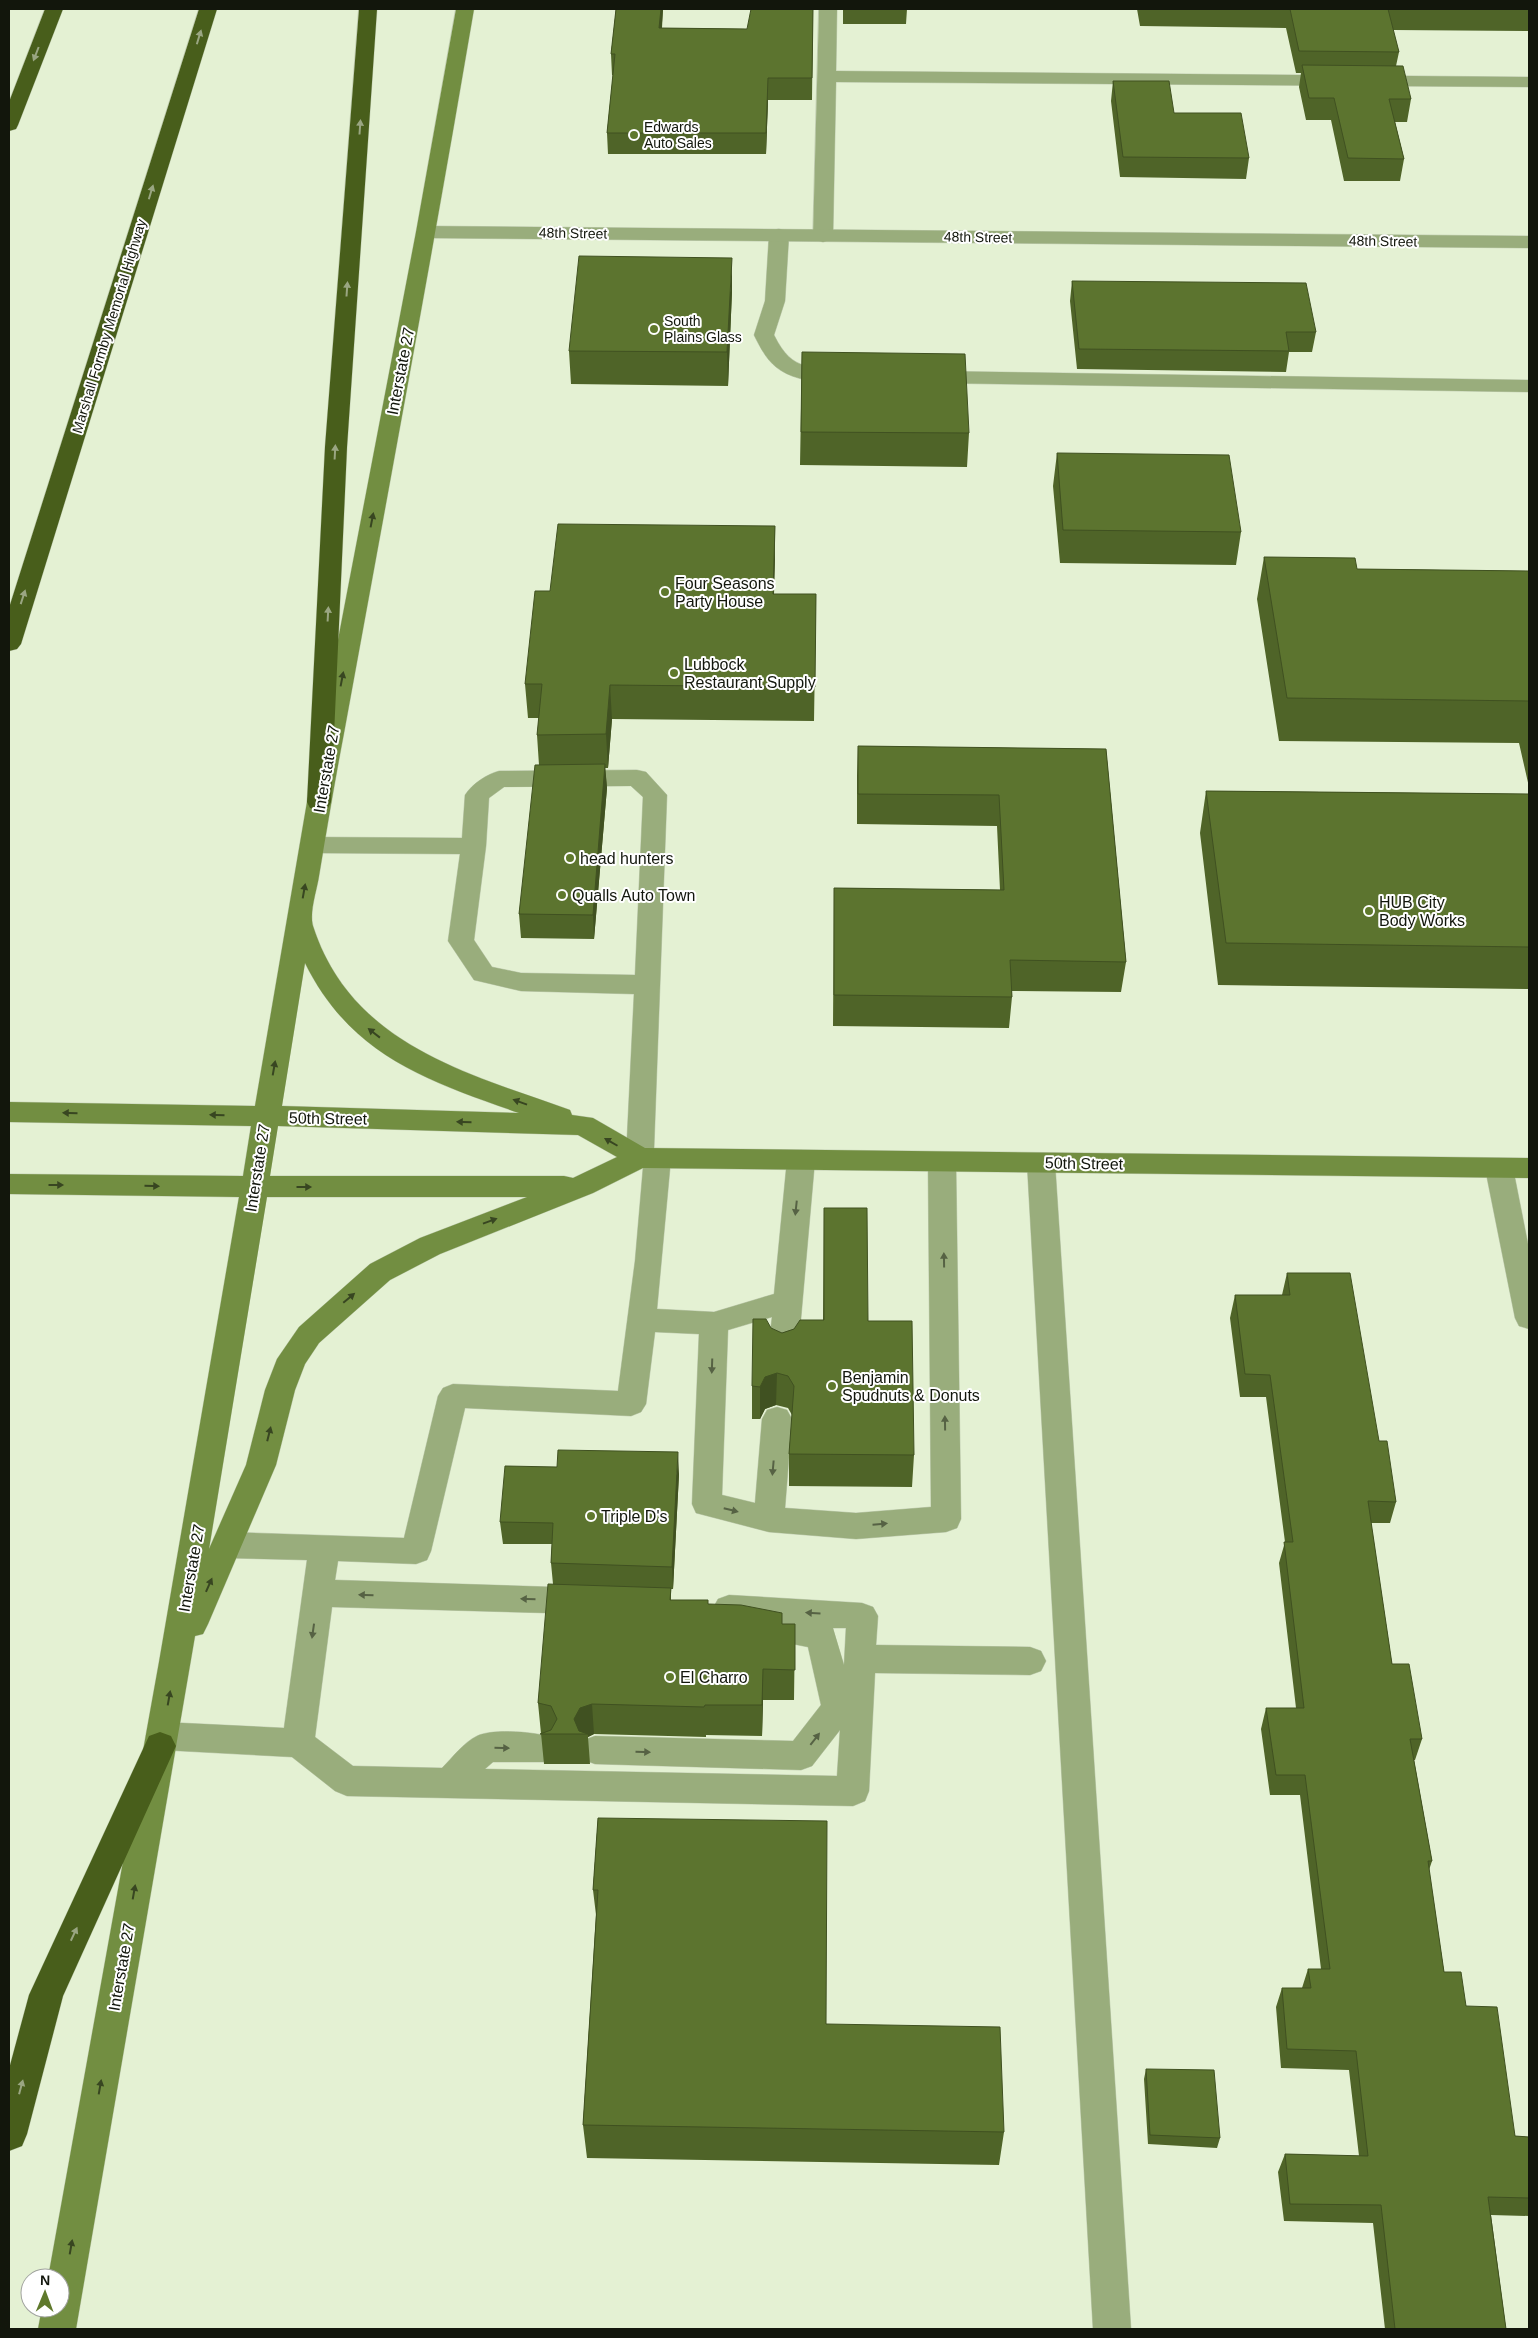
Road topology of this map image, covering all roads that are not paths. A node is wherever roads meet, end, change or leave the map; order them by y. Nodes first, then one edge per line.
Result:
1 (54, 9) edge
2 (208, 9) edge
3 (368, 9) edge
4 (465, 9) edge
5 (828, 9) edge
6 (826, 76) junction
7 (1529, 82) edge
8 (9, 125) edge
9 (426, 232) junction
10 (779, 235) junction
11 (823, 236) junction
12 (1529, 242) edge
13 (861, 376) edge
14 (910, 377) edge
15 (1529, 386) edge
16 (9, 644) edge
17 (319, 802) junction
18 (312, 845) junction
19 (474, 846) junction
20 (299, 922) junction
21 (647, 985) junction
22 (9, 1112) edge
23 (266, 1116) junction
24 (583, 1125) junction
25 (648, 1158) junction
26 (801, 1160) junction
27 (942, 1163) junction
28 (1041, 1163) junction
29 (1499, 1168) junction
30 (1529, 1168) edge
31 (9, 1184) edge
32 (583, 1186) junction
33 (255, 1187) junction
34 (786, 1302) junction
35 (1529, 1318) edge
36 (641, 1320) junction
37 (714, 1323) junction
38 (783, 1352) edge
39 (777, 1419) dead end
40 (769, 1519) junction
41 (227, 1545) junction
42 (324, 1548) junction
43 (318, 1593) junction
44 (610, 1602) edge
45 (860, 1659) junction
46 (1030, 1661) dead end
47 (175, 1662) junction
48 (161, 1741) junction
49 (298, 1742) junction
50 (543, 1748) dead end
51 (595, 1750) dead end
52 (449, 1783) junction
53 (9, 2134) edge
54 (57, 2329) edge
55 (1112, 2329) edge

1 -> 8 highway
16 -> 2 highway, Marshall Formby Memorial Highway
17 -> 3 highway
4 - 9 main road, Interstate 27
5 - 6 street
6 - 7 street
6 - 11 street
9 - 10 street, 48th Street
17 -> 9 main road, Interstate 27
10 - 11 street, 48th Street
10 - 13 street
11 - 12 street, 48th Street
14 - 15 street
17 - 18 main road, Interstate 27
18 - 19 street
20 -> 18 main road, Interstate 27
19 - 21 street
19 - 21 street
23 -> 20 main road, Interstate 27
24 -> 20 main road
21 - 25 street
23 -> 22 main road, 50th Street
24 -> 23 main road, 50th Street
23 - 33 main road, Interstate 27
25 -> 24 main road, 50th Street
25 - 26 main road, 50th Street
25 - 32 main road, 50th Street
25 - 36 street
26 - 27 main road, 50th Street
26 -> 34 street
27 - 28 main road, 50th Street
40 -> 27 street
28 - 29 main road, 50th Street
28 - 55 street
29 - 30 main road, 50th Street
29 - 35 street
31 -> 33 main road, 50th Street
33 -> 32 main road, 50th Street
41 -> 32 main road
33 - 47 main road, Interstate 27
34 - 37 street
34 - 38 street
36 - 37 street
36 - 42 street
37 -> 40 street
39 -> 40 street
41 - 42 street
47 -> 41 main road
42 - 43 street
44 -> 43 street
43 -> 49 street
45 - 46 street
45 - 51 street
45 - 52 street
48 -> 47 main road, Interstate 27
48 - 49 street
53 -> 48 highway
54 -> 48 main road, Interstate 27
49 - 52 street
52 -> 50 street

